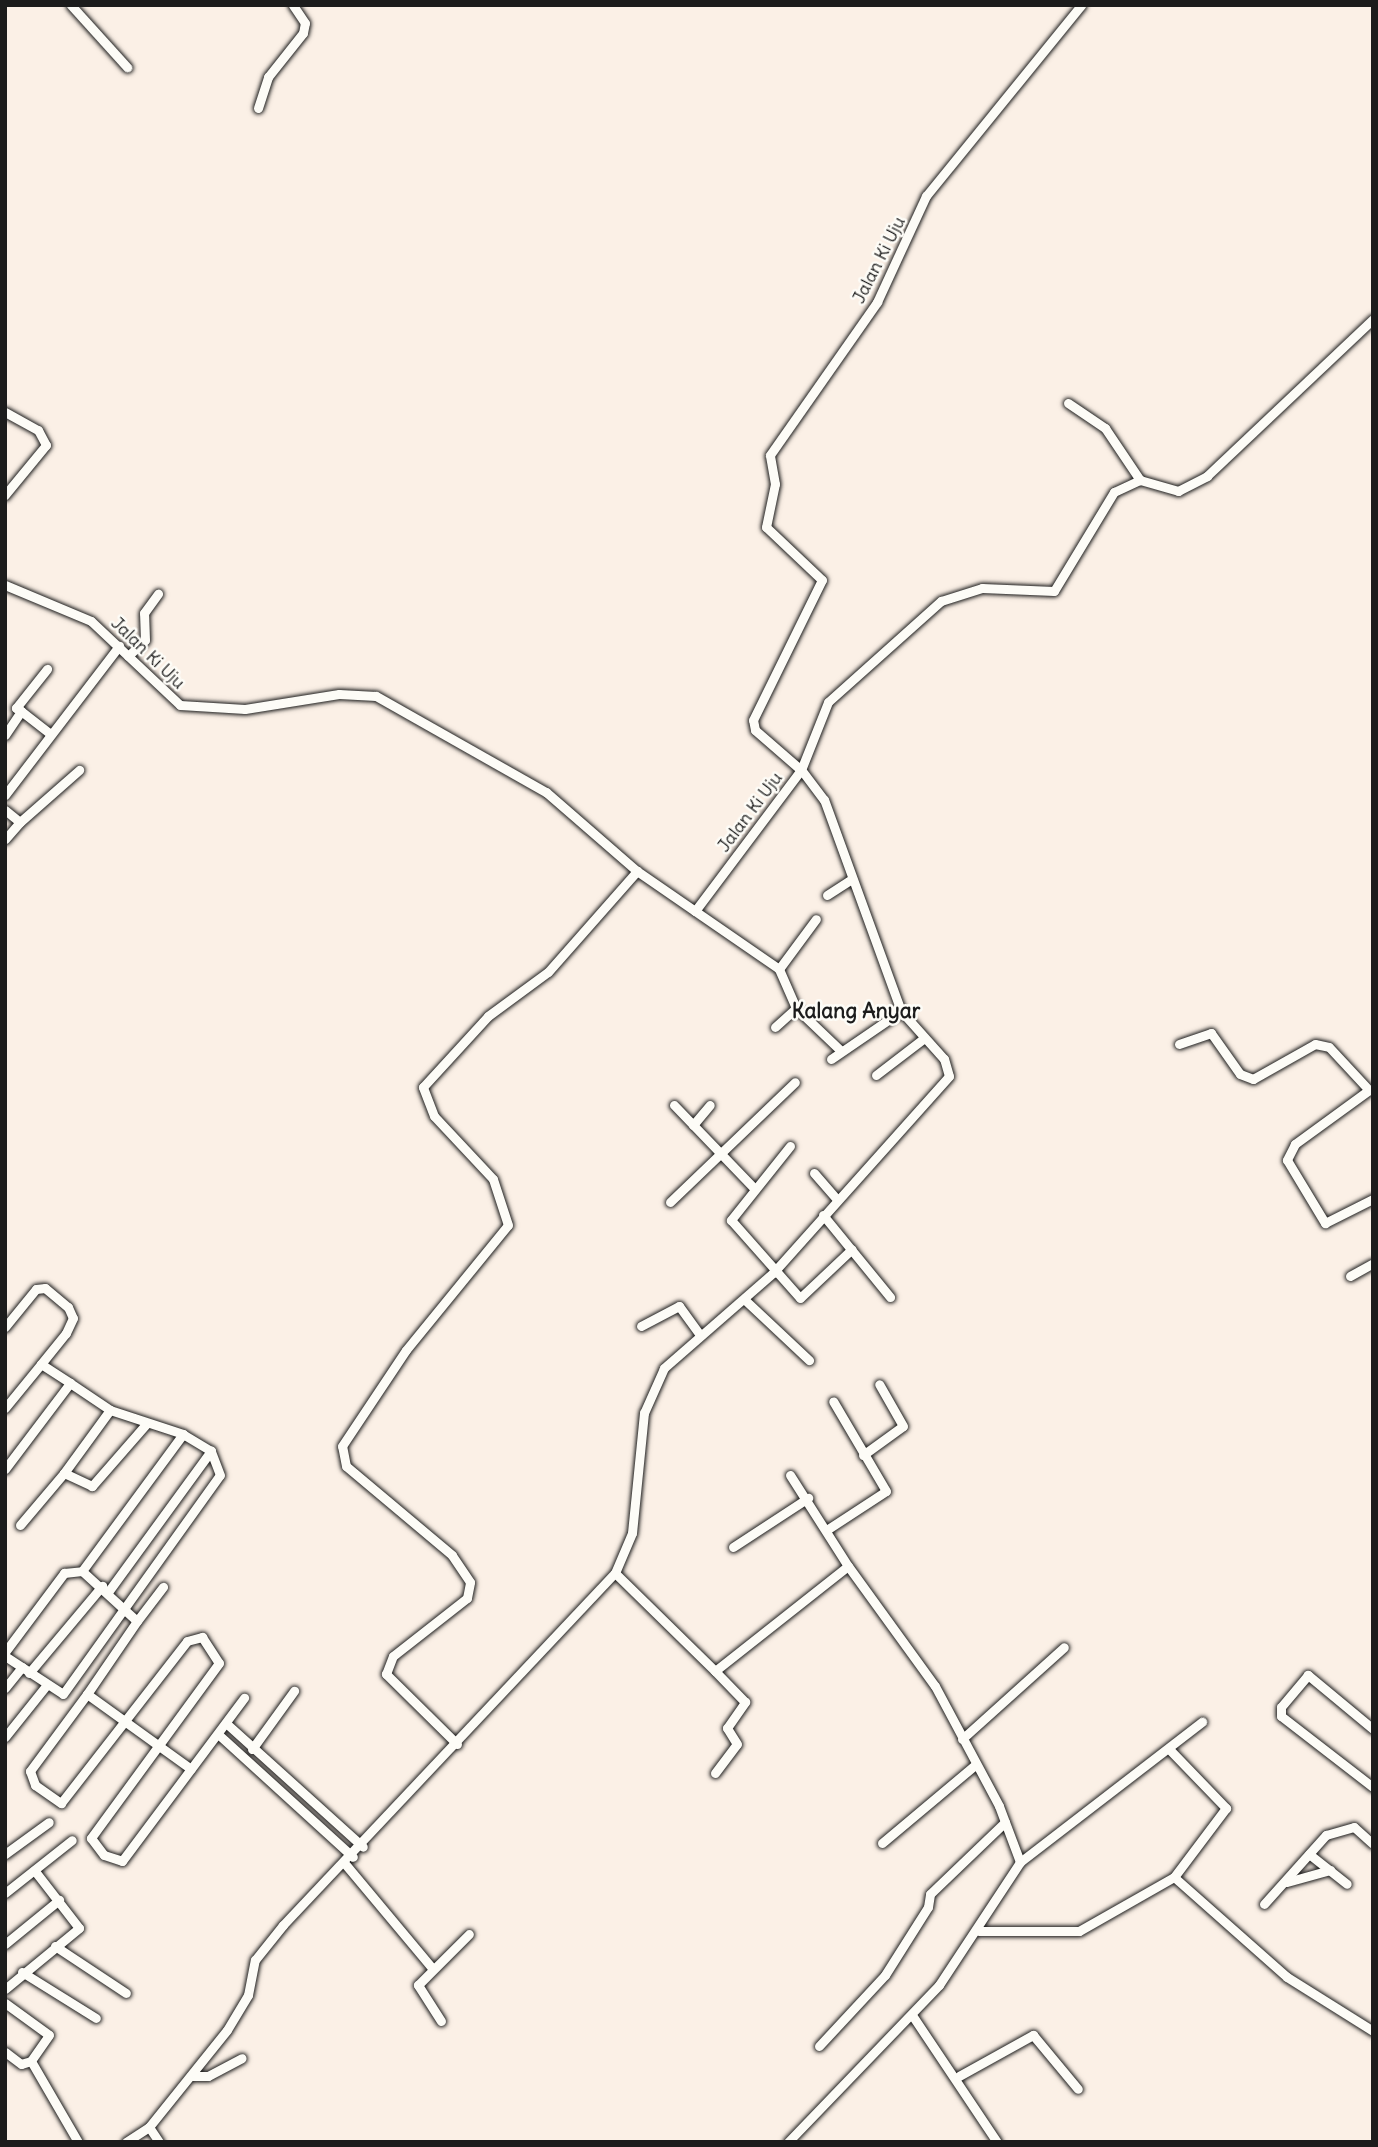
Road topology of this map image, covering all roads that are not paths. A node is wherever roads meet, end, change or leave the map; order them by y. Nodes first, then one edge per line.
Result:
1 (71, 5) edge
2 (293, 5) edge
3 (1081, 5) edge
4 (127, 66) dead end
5 (258, 108) dead end
6 (1373, 319) edge
7 (1068, 404) dead end
8 (5, 412) edge
9 (1139, 480) junction
10 (5, 495) edge
11 (5, 585) edge
12 (158, 594) dead end
13 (120, 646) junction
14 (128, 656) junction
15 (47, 669) dead end
16 (21, 711) junction
17 (50, 734) junction
18 (5, 735) edge
19 (79, 770) dead end
20 (801, 770) junction
21 (5, 795) edge
22 (5, 810) edge
23 (20, 822) junction
24 (5, 839) edge
25 (637, 871) junction
26 (852, 879) junction
27 (827, 895) dead end
28 (695, 911) junction
29 (816, 919) dead end
30 (779, 969) junction
31 (796, 1008) junction
32 (901, 1011) junction
33 (775, 1027) dead end
34 (923, 1039) junction
35 (1179, 1044) dead end
36 (841, 1051) junction
37 (831, 1059) dead end
38 (876, 1075) dead end
39 (796, 1082) dead end
40 (710, 1104) dead end
41 (674, 1105) dead end
42 (694, 1125) junction
43 (790, 1146) dead end
44 (718, 1151) junction
45 (814, 1173) dead end
46 (754, 1188) junction
47 (836, 1198) junction
48 (1373, 1199) edge
49 (670, 1202) dead end
50 (822, 1215) junction
51 (852, 1249) junction
52 (1373, 1264) edge
53 (774, 1273) junction
54 (1350, 1276) dead end
55 (890, 1297) dead end
56 (745, 1300) junction
57 (641, 1326) dead end
58 (5, 1327) edge
59 (700, 1335) junction
60 (809, 1360) dead end
61 (41, 1364) junction
62 (70, 1383) junction
63 (879, 1384) dead end
64 (833, 1401) dead end
65 (5, 1408) edge
66 (110, 1410) junction
67 (147, 1423) junction
68 (183, 1434) junction
69 (211, 1451) junction
70 (863, 1455) junction
71 (5, 1469) edge
72 (64, 1473) junction
73 (790, 1475) dead end
74 (808, 1498) junction
75 (20, 1525) dead end
76 (828, 1529) junction
77 (733, 1547) dead end
78 (848, 1566) junction
79 (82, 1571) junction
80 (615, 1573) junction
81 (163, 1587) dead end
82 (105, 1589) junction
83 (128, 1609) junction
84 (137, 1621) junction
85 (1064, 1647) dead end
86 (5, 1654) edge
87 (25, 1670) junction
88 (715, 1671) junction
89 (45, 1687) junction
90 (5, 1688) edge
91 (294, 1691) dead end
92 (87, 1694) junction
93 (244, 1698) dead end
94 (125, 1720) junction
95 (1202, 1722) dead end
96 (227, 1724) junction
97 (1373, 1729) edge
98 (219, 1735) junction
99 (5, 1737) edge
100 (962, 1739) junction
101 (457, 1744) junction
102 (162, 1746) junction
103 (252, 1749) junction
104 (1170, 1750) junction
105 (975, 1765) junction
106 (191, 1769) junction
107 (715, 1773) dead end
108 (1372, 1785) edge
109 (49, 1822) dead end
110 (1005, 1822) junction
111 (72, 1840) dead end
112 (882, 1843) dead end
113 (1373, 1844) edge
114 (363, 1847) junction
115 (5, 1854) edge
116 (1309, 1854) junction
117 (353, 1857) junction
118 (1020, 1862) junction
119 (346, 1865) junction
120 (34, 1870) junction
121 (1330, 1870) junction
122 (1174, 1877) junction
123 (1285, 1882) junction
124 (1347, 1884) dead end
125 (5, 1893) edge
126 (59, 1900) junction
127 (1264, 1904) dead end
128 (979, 1931) junction
129 (468, 1934) dead end
130 (5, 1944) edge
131 (55, 1946) junction
132 (432, 1968) junction
133 (22, 1972) junction
134 (5, 1989) edge
135 (126, 1993) dead end
136 (5, 2003) edge
137 (912, 2015) junction
138 (96, 2018) dead end
139 (441, 2021) dead end
140 (1373, 2031) edge
141 (819, 2046) dead end
142 (5, 2052) edge
143 (242, 2058) dead end
144 (31, 2061) junction
145 (191, 2076) junction
146 (959, 2077) junction
147 (1078, 2089) dead end
148 (149, 2127) junction
149 (78, 2142) edge
150 (126, 2142) edge
151 (159, 2142) edge
152 (789, 2142) edge
153 (997, 2142) edge

1 - 4 street
2 - 5 street
3 - 20 street, Jalan Ki Uju
6 - 9 street
7 - 9 street
8 - 10 street
9 - 20 street
11 - 13 street, Jalan Ki Uju
12 - 14 street
13 - 14 street, Jalan Ki Uju
13 - 17 street
14 - 25 street, Jalan Ki Uju
15 - 16 street
16 - 17 street
16 - 18 street
17 - 21 street
19 - 23 street
20 - 26 street
20 - 28 street, Jalan Ki Uju
22 - 23 street
23 - 24 street
25 - 28 street, Jalan Ki Uju
25 - 101 street
26 - 27 street
26 - 32 street
28 - 30 street
29 - 30 street
30 - 31 street
31 - 33 street
31 - 36 street
32 - 34 street
32 - 36 street
34 - 38 street
34 - 47 street
35 - 48 street
36 - 37 street
39 - 44 street
40 - 42 street
41 - 42 street
42 - 44 street
43 - 46 street
44 - 46 street
44 - 49 street
45 - 47 street
46 - 53 street
47 - 50 street
50 - 51 street
50 - 53 street
51 - 53 street
51 - 55 street
52 - 54 street
53 - 56 street
56 - 59 street
56 - 60 street
57 - 59 street
58 - 61 street
59 - 80 street
61 - 62 street
61 - 65 street
62 - 66 street
62 - 71 street
63 - 70 street
64 - 70 street
66 - 67 street
66 - 72 street
67 - 68 street
67 - 72 street
68 - 69 street
68 - 79 street
69 - 82 street
69 - 83 street
70 - 76 street
72 - 75 street
73 - 74 street
74 - 76 street
74 - 77 street
76 - 78 street
78 - 88 street
78 - 100 street
79 - 82 street
79 - 86 street
80 - 88 street
80 - 101 street
81 - 84 street
82 - 83 street
82 - 87 street
83 - 84 street
83 - 89 street
84 - 92 street
85 - 100 street
86 - 87 street
87 - 89 street
87 - 90 street
88 - 107 street
89 - 99 street
91 - 103 street
92 - 94 street
92 - 94 street
93 - 96 street
94 - 102 street
94 - 102 street
95 - 104 street
96 - 98 street
96 - 103 street
97 - 108 street
98 - 106 street
98 - 117 street
100 - 105 street
101 - 114 street
102 - 106 street
102 - 106 street
103 - 114 street
104 - 118 street
104 - 122 street
105 - 110 street
105 - 112 street
109 - 115 street
110 - 118 street
110 - 141 street
111 - 120 street
113 - 116 street
114 - 117 street
116 - 121 street
116 - 123 street
117 - 119 street
118 - 128 street
119 - 132 street
119 - 145 street
120 - 125 street
120 - 126 street
121 - 123 street
121 - 124 street
122 - 128 street
122 - 140 street
123 - 127 street
126 - 130 street
126 - 131 street
128 - 137 street
129 - 132 street
131 - 133 street
131 - 135 street
132 - 139 street
133 - 134 street
133 - 138 street
136 - 144 street
137 - 146 street
137 - 152 street
142 - 144 street
143 - 145 street
144 - 149 street
145 - 148 street
146 - 147 street
146 - 153 street
148 - 150 street
148 - 151 street

